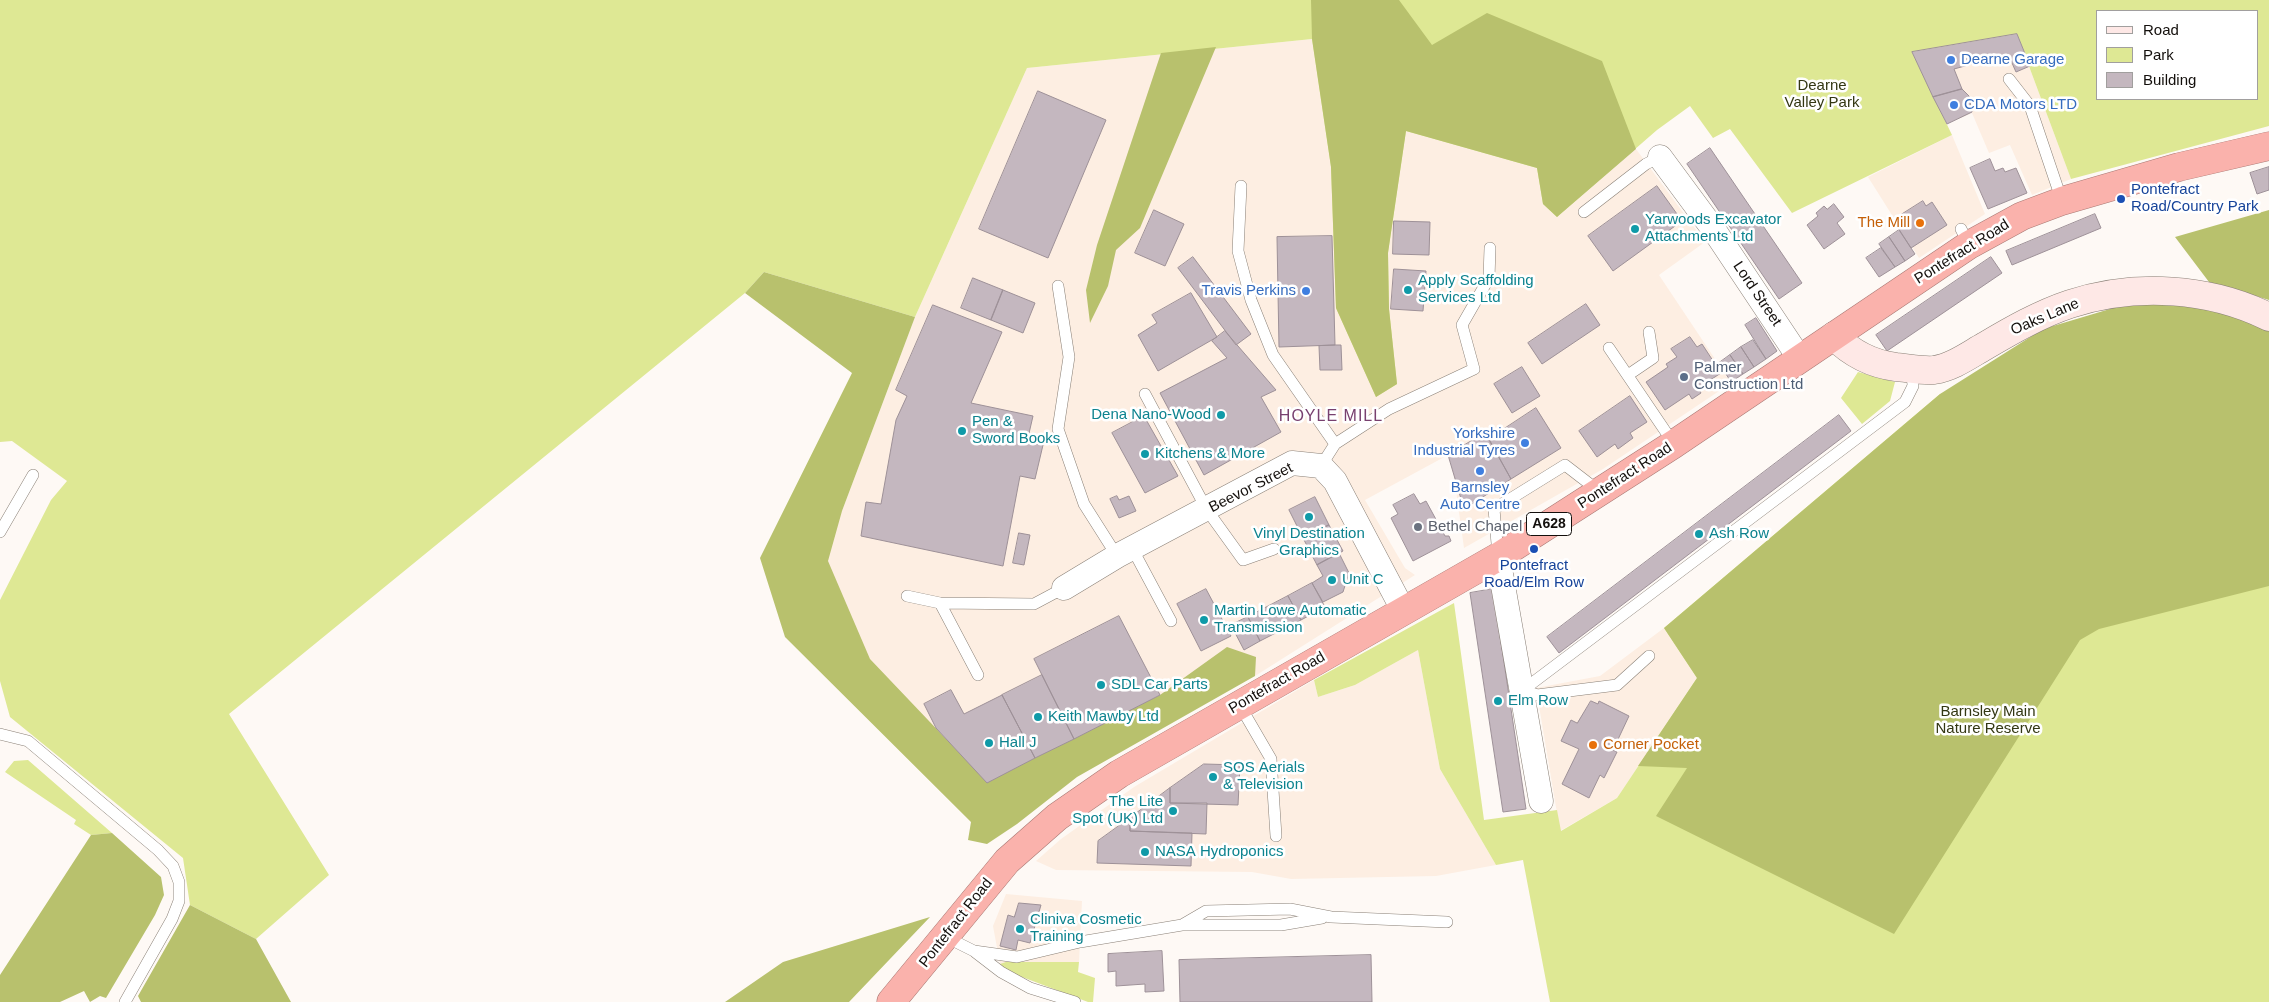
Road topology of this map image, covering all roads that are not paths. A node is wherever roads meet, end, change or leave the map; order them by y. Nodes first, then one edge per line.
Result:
1 (2008, 79) dead end
2 (2269, 146) edge
3 (1660, 157) joint
4 (1241, 186) dead end
5 (2062, 200) junction
6 (1584, 212) dead end
7 (1490, 248) dead end
8 (1058, 286) dead end
9 (2269, 317) edge
10 (1649, 332) dead end
11 (1834, 336) junction
12 (1609, 348) dead end
13 (1800, 359) junction
14 (1912, 369) junction
15 (1628, 375) junction
16 (1145, 394) dead end
17 (1335, 444) junction
18 (1674, 444) junction
19 (1321, 466) junction
20 (33, 475) dead end
21 (1600, 492) junction
22 (1207, 510) junction
23 (0, 532) edge
24 (1274, 549) dead end
25 (1124, 552) junction
26 (1498, 557) junction
27 (1064, 588) joint
28 (907, 596) dead end
29 (940, 603) junction
30 (1403, 610) junction
31 (1171, 621) dead end
32 (1649, 656) dead end
33 (978, 675) dead end
34 (1523, 690) junction
35 (1239, 704) junction
36 (0, 734) edge
37 (1541, 801) dead end
38 (1276, 836) dead end
39 (1332, 917) junction
40 (1447, 922) dead end
41 (1182, 925) junction
42 (946, 937) junction
43 (974, 951) junction
44 (125, 1002) edge
45 (891, 1002) edge
46 (1075, 1002) edge

1 - 5 lane
2 - 5 highway, Pontefract Road / A628
3 - 6 lane
3 - 13 street, Lord Street
4 - 17 lane
5 - 11 highway, Pontefract Road / A628
7 - 17 lane
8 - 25 lane
9 - 14 street, Oaks Lane
10 - 15 lane
11 - 13 highway, Pontefract Road / A628
11 - 14 street, Oaks Lane
12 - 15 lane
13 - 18 highway, Pontefract Road / A628
14 - 34 lane
15 - 18 lane
16 - 22 lane
17 - 19 lane
18 - 21 highway, Pontefract Road / A628
19 - 22 street, Beevor Street
19 - 30 street
20 - 23 lane
21 - 26 highway, Pontefract Road / A628
21 - 26 lane
22 - 24 lane
22 - 25 street, Beevor Street
25 - 27 street, Beevor Street
25 - 31 lane
26 - 30 highway, Pontefract Road / A628
26 - 34 street
27 - 29 lane
28 - 29 lane
29 - 33 lane
30 - 35 highway, Pontefract Road / A628
32 - 34 lane
34 - 37 street
35 - 38 lane
35 - 42 highway, Pontefract Road / A628
36 - 44 lane
39 - 40 lane
39 - 41 lane
39 - 41 lane
41 - 43 lane
42 - 43 lane
42 - 45 highway, Pontefract Road / A628
43 - 46 lane

